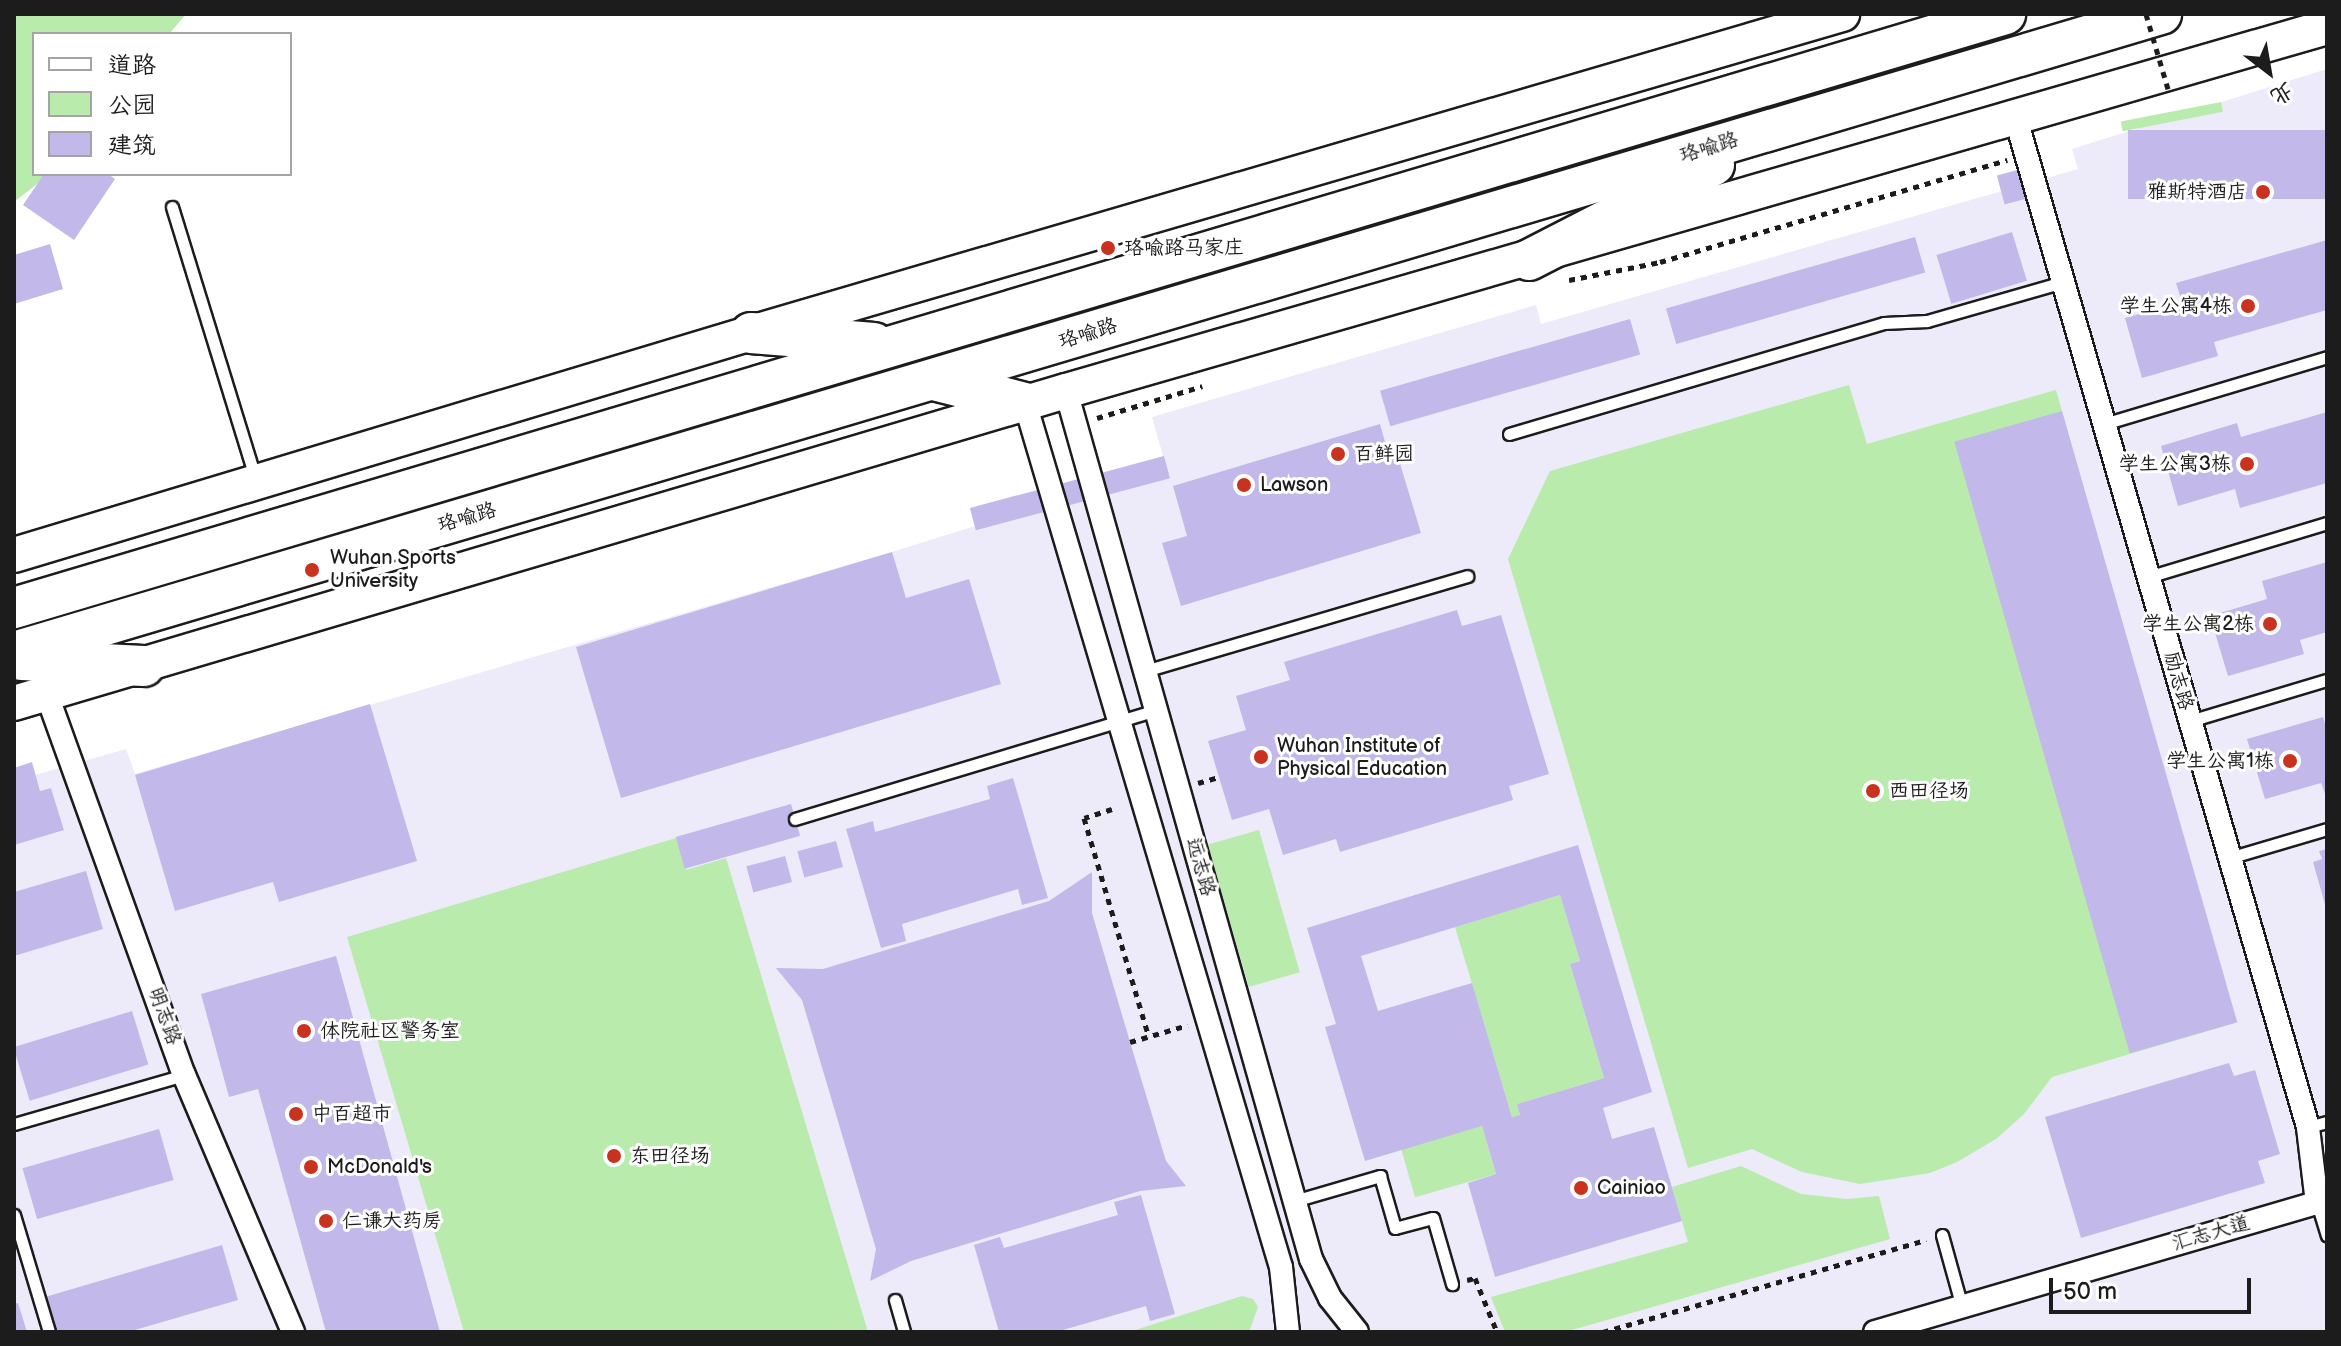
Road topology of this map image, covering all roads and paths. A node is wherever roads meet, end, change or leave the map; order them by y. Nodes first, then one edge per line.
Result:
1 (1842, 14) edge
2 (2005, 14) edge
3 (2146, 14) edge
4 (2161, 14) edge
5 (2327, 27) edge
6 (2169, 92) dead end
7 (2015, 116) junction
8 (1806, 119) junction
9 (172, 207) dead end
10 (1529, 260) junction
11 (2063, 282) junction
12 (751, 333) junction
13 (898, 345) junction
14 (2327, 357) edge
15 (934, 380) junction
16 (1066, 391) junction
17 (1025, 403) junction
18 (2104, 424) junction
19 (1509, 434) dead end
20 (257, 483) junction
21 (2327, 523) edge
22 (14, 555) edge
23 (1467, 576) dead end
24 (2148, 577) junction
25 (14, 608) edge
26 (14, 652) edge
27 (14, 659) edge
28 (144, 666) junction
29 (1145, 671) junction
30 (2327, 680) edge
31 (47, 695) junction
32 (14, 703) edge
33 (1156, 710) junction
34 (2190, 721) junction
35 (1119, 722) junction
36 (1219, 777) dead end
37 (1198, 783) dead end
38 (1112, 809) dead end
39 (795, 819) dead end
40 (2327, 829) edge
41 (2229, 858) junction
42 (1208, 1020) junction
43 (1149, 1037) junction
44 (1130, 1042) dead end
45 (184, 1075) junction
46 (14, 1124) edge
47 (2317, 1125) edge
48 (1294, 1201) junction
49 (2317, 1203) junction
50 (14, 1215) edge
51 (1942, 1235) joint
52 (2327, 1236) edge
53 (1452, 1284) joint
54 (895, 1300) dead end
55 (1962, 1307) junction
56 (49, 1332) edge
57 (293, 1332) edge
58 (904, 1332) edge
59 (1288, 1332) edge
60 (1357, 1332) edge
61 (1497, 1332) edge
62 (1603, 1332) edge
63 (1875, 1332) edge

1 - 12 main road
2 - 13 highway
3 - 6 path, bridge
4 - 8 highway, 珞喻路
5 - 7 main road
7 - 10 main road
7 - 11 street, 励志路
8 - 10 highway
8 - 15 highway, 珞喻路
9 - 20 lane
10 - 16 main road
11 - 18 street, 励志路
11 - 19 lane
12 - 13 highway
12 - 20 main road
13 - 25 highway
14 - 18 lane
15 - 17 highway
15 - 26 highway, 珞喻路
16 - 17 main road
16 - 29 street, 远志路
17 - 28 main road
17 - 35 street, 远志路
18 - 24 street, 励志路
20 - 22 main road
21 - 24 lane
23 - 29 lane
24 - 34 street, 励志路
27 - 28 highway
28 - 31 main road
29 - 33 street, 远志路
30 - 34 lane
31 - 32 main road
31 - 45 street, 明志路
33 - 35 lane
33 - 48 street, 远志路
34 - 41 street, 励志路
35 - 39 lane
35 - 42 street, 远志路
36 - 37 path
38 - 43 path
40 - 41 lane
41 - 47 street, 励志路
42 - 43 path
42 - 59 street, 远志路
43 - 44 path
45 - 46 lane
45 - 57 street, 明志路
47 - 49 street, 励志路
48 - 53 lane
48 - 60 street, 远志路
49 - 52 lane
49 - 55 street, 汇志大道
50 - 56 lane
51 - 55 lane
51 - 62 path
53 - 61 path
54 - 58 lane
55 - 63 street, 汇志大道

